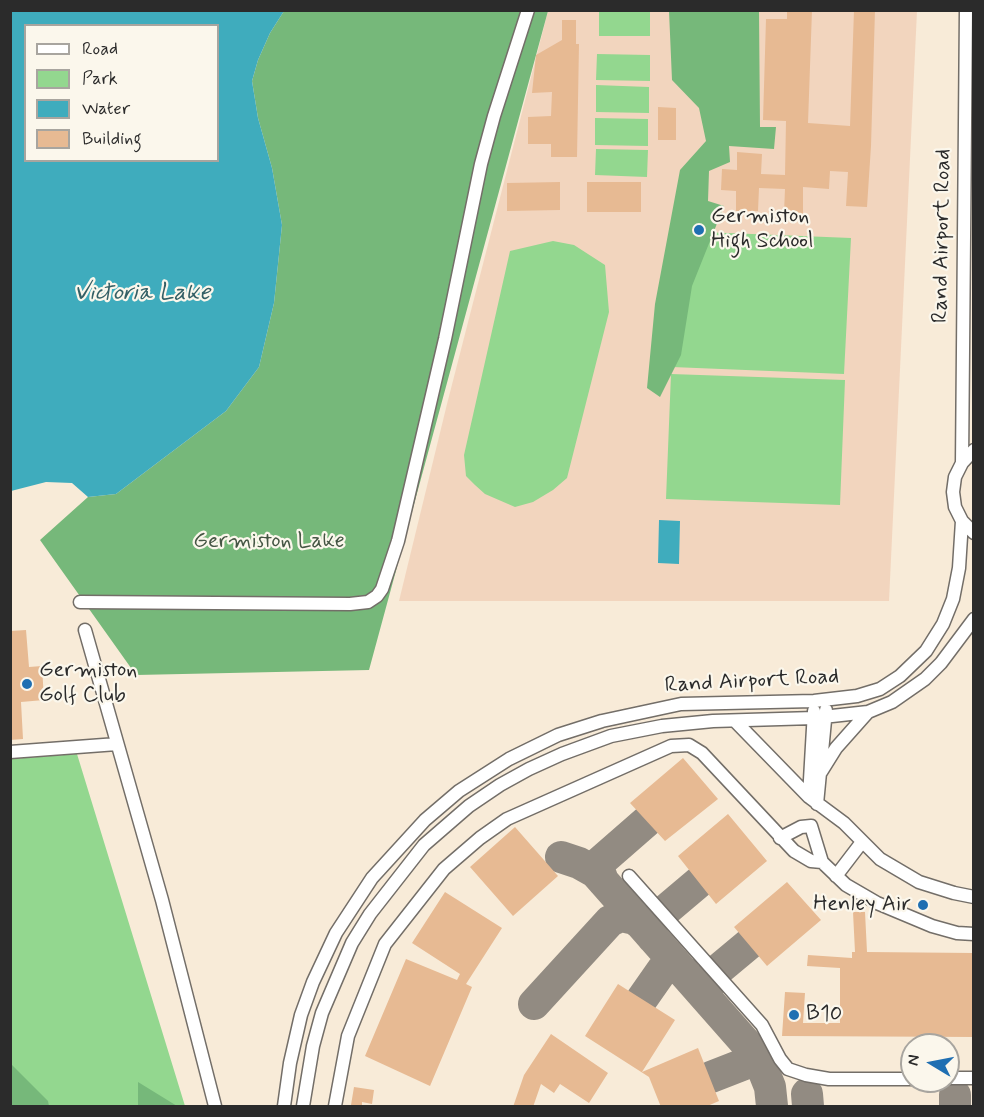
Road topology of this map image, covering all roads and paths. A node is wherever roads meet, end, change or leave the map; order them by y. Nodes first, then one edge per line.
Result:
1 (528, 10) edge
2 (966, 10) edge
3 (974, 117) edge
4 (965, 129) junction
5 (974, 450) edge
6 (962, 463) junction
7 (962, 521) junction
8 (974, 533) edge
9 (80, 602) dead end
10 (974, 619) edge
11 (85, 630) dead end
12 (820, 701) junction
13 (868, 712) junction
14 (820, 718) junction
15 (735, 721) junction
16 (117, 744) junction
17 (10, 752) edge
18 (820, 774) junction
19 (813, 800) junction
20 (780, 838) junction
21 (862, 842) junction
22 (822, 862) junction
23 (629, 876) dead end
24 (836, 876) junction
25 (974, 897) edge
26 (974, 934) edge
27 (900, 1079) edge
28 (215, 1107) edge
29 (284, 1107) edge
30 (303, 1107) edge
31 (335, 1107) edge

1 - 9 street
2 - 4 street, Rand Airport Road
3 - 4 street
4 - 6 street, Rand Airport Road
5 - 6 street, Rand Airport Road
6 - 7 street, Rand Airport Road
7 - 8 street, Rand Airport Road
7 - 12 street, Rand Airport Road
10 - 13 street, Rand Airport Road
11 - 16 street
12 - 14 street
12 - 29 street, Rand Airport Road
13 - 14 street, Rand Airport Road
13 - 18 street
14 - 15 street, Rand Airport Road
14 - 18 street
14 - 19 street
15 - 19 street
15 - 30 street, Rand Airport Road
16 - 17 street
16 - 28 street
18 - 19 street
19 - 21 street
20 - 22 street
20 - 22 street
20 - 31 street
21 - 24 street
21 - 25 street
22 - 24 street
23 - 27 street
24 - 26 street

